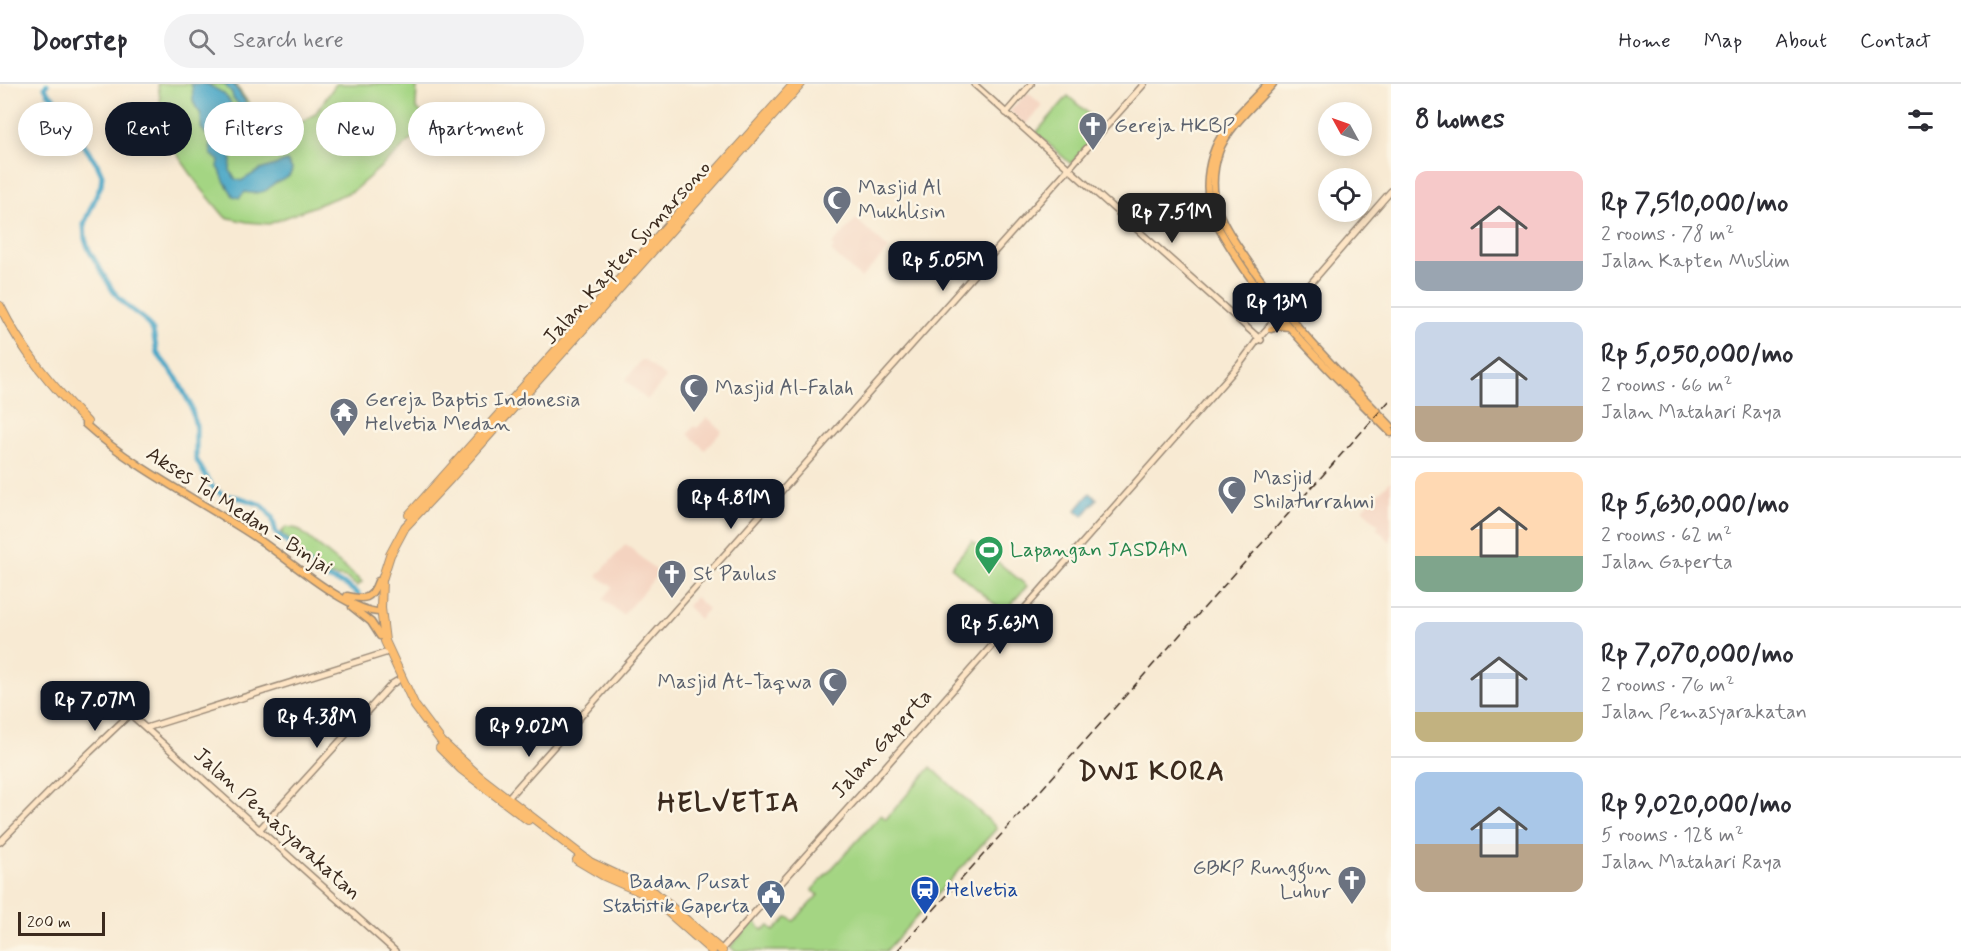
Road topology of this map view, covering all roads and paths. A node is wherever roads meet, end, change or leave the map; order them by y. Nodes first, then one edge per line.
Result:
1 (794, 84) edge
2 (801, 84) edge
3 (974, 84) edge
4 (1031, 84) edge
5 (1144, 84) edge
6 (1267, 84) edge
7 (1273, 84) edge
8 (1006, 113) junction
9 (1068, 169) junction
10 (1391, 191) edge
11 (664, 234) junction
12 (0, 306) edge
13 (0, 313) edge
14 (1281, 313) junction
15 (1272, 325) junction
16 (1290, 328) junction
17 (1259, 340) junction
18 (86, 423) junction
19 (1391, 426) edge
20 (1391, 433) edge
21 (478, 442) junction
22 (378, 581) junction
23 (344, 597) junction
24 (379, 610) junction
25 (380, 636) junction
26 (385, 653) junction
27 (396, 682) junction
28 (146, 728) junction
29 (508, 798) junction
30 (260, 830) junction
31 (0, 842) edge
32 (395, 951) edge
33 (718, 951) edge

1 - 11 highway, Jalan Kapten Sumarsono
2 - 11 highway, Jalan Kapten Sumarsono
3 - 8 street
4 - 8 street
5 - 9 street
6 - 14 main road
7 - 14 main road
8 - 9 street
9 - 17 street
9 - 29 street
10 - 14 street, Jalan Gaperta
11 - 21 highway, Jalan Kapten Sumarsono
12 - 18 highway
13 - 18 highway
14 - 15 street, Jalan Gaperta
14 - 15 main road
14 - 16 main road
14 - 19 main road
15 - 16 main road
15 - 17 street, Jalan Gaperta
16 - 20 main road
17 - 33 street, Jalan Gaperta
18 - 23 main road, Akses Tol Medan - Binjai
21 - 22 highway
21 - 24 highway
22 - 23 main road
22 - 24 highway
23 - 24 main road, Akses Tol Medan - Binjai
23 - 25 main road
24 - 25 highway
24 - 27 highway
25 - 26 highway
26 - 27 highway
26 - 28 street
27 - 29 highway
27 - 30 street
27 - 33 highway
28 - 30 street, Jalan Pemasyarakatan
28 - 31 street, Jalan Pemasyarakatan
29 - 33 highway
30 - 32 street, Jalan Pemasyarakatan

